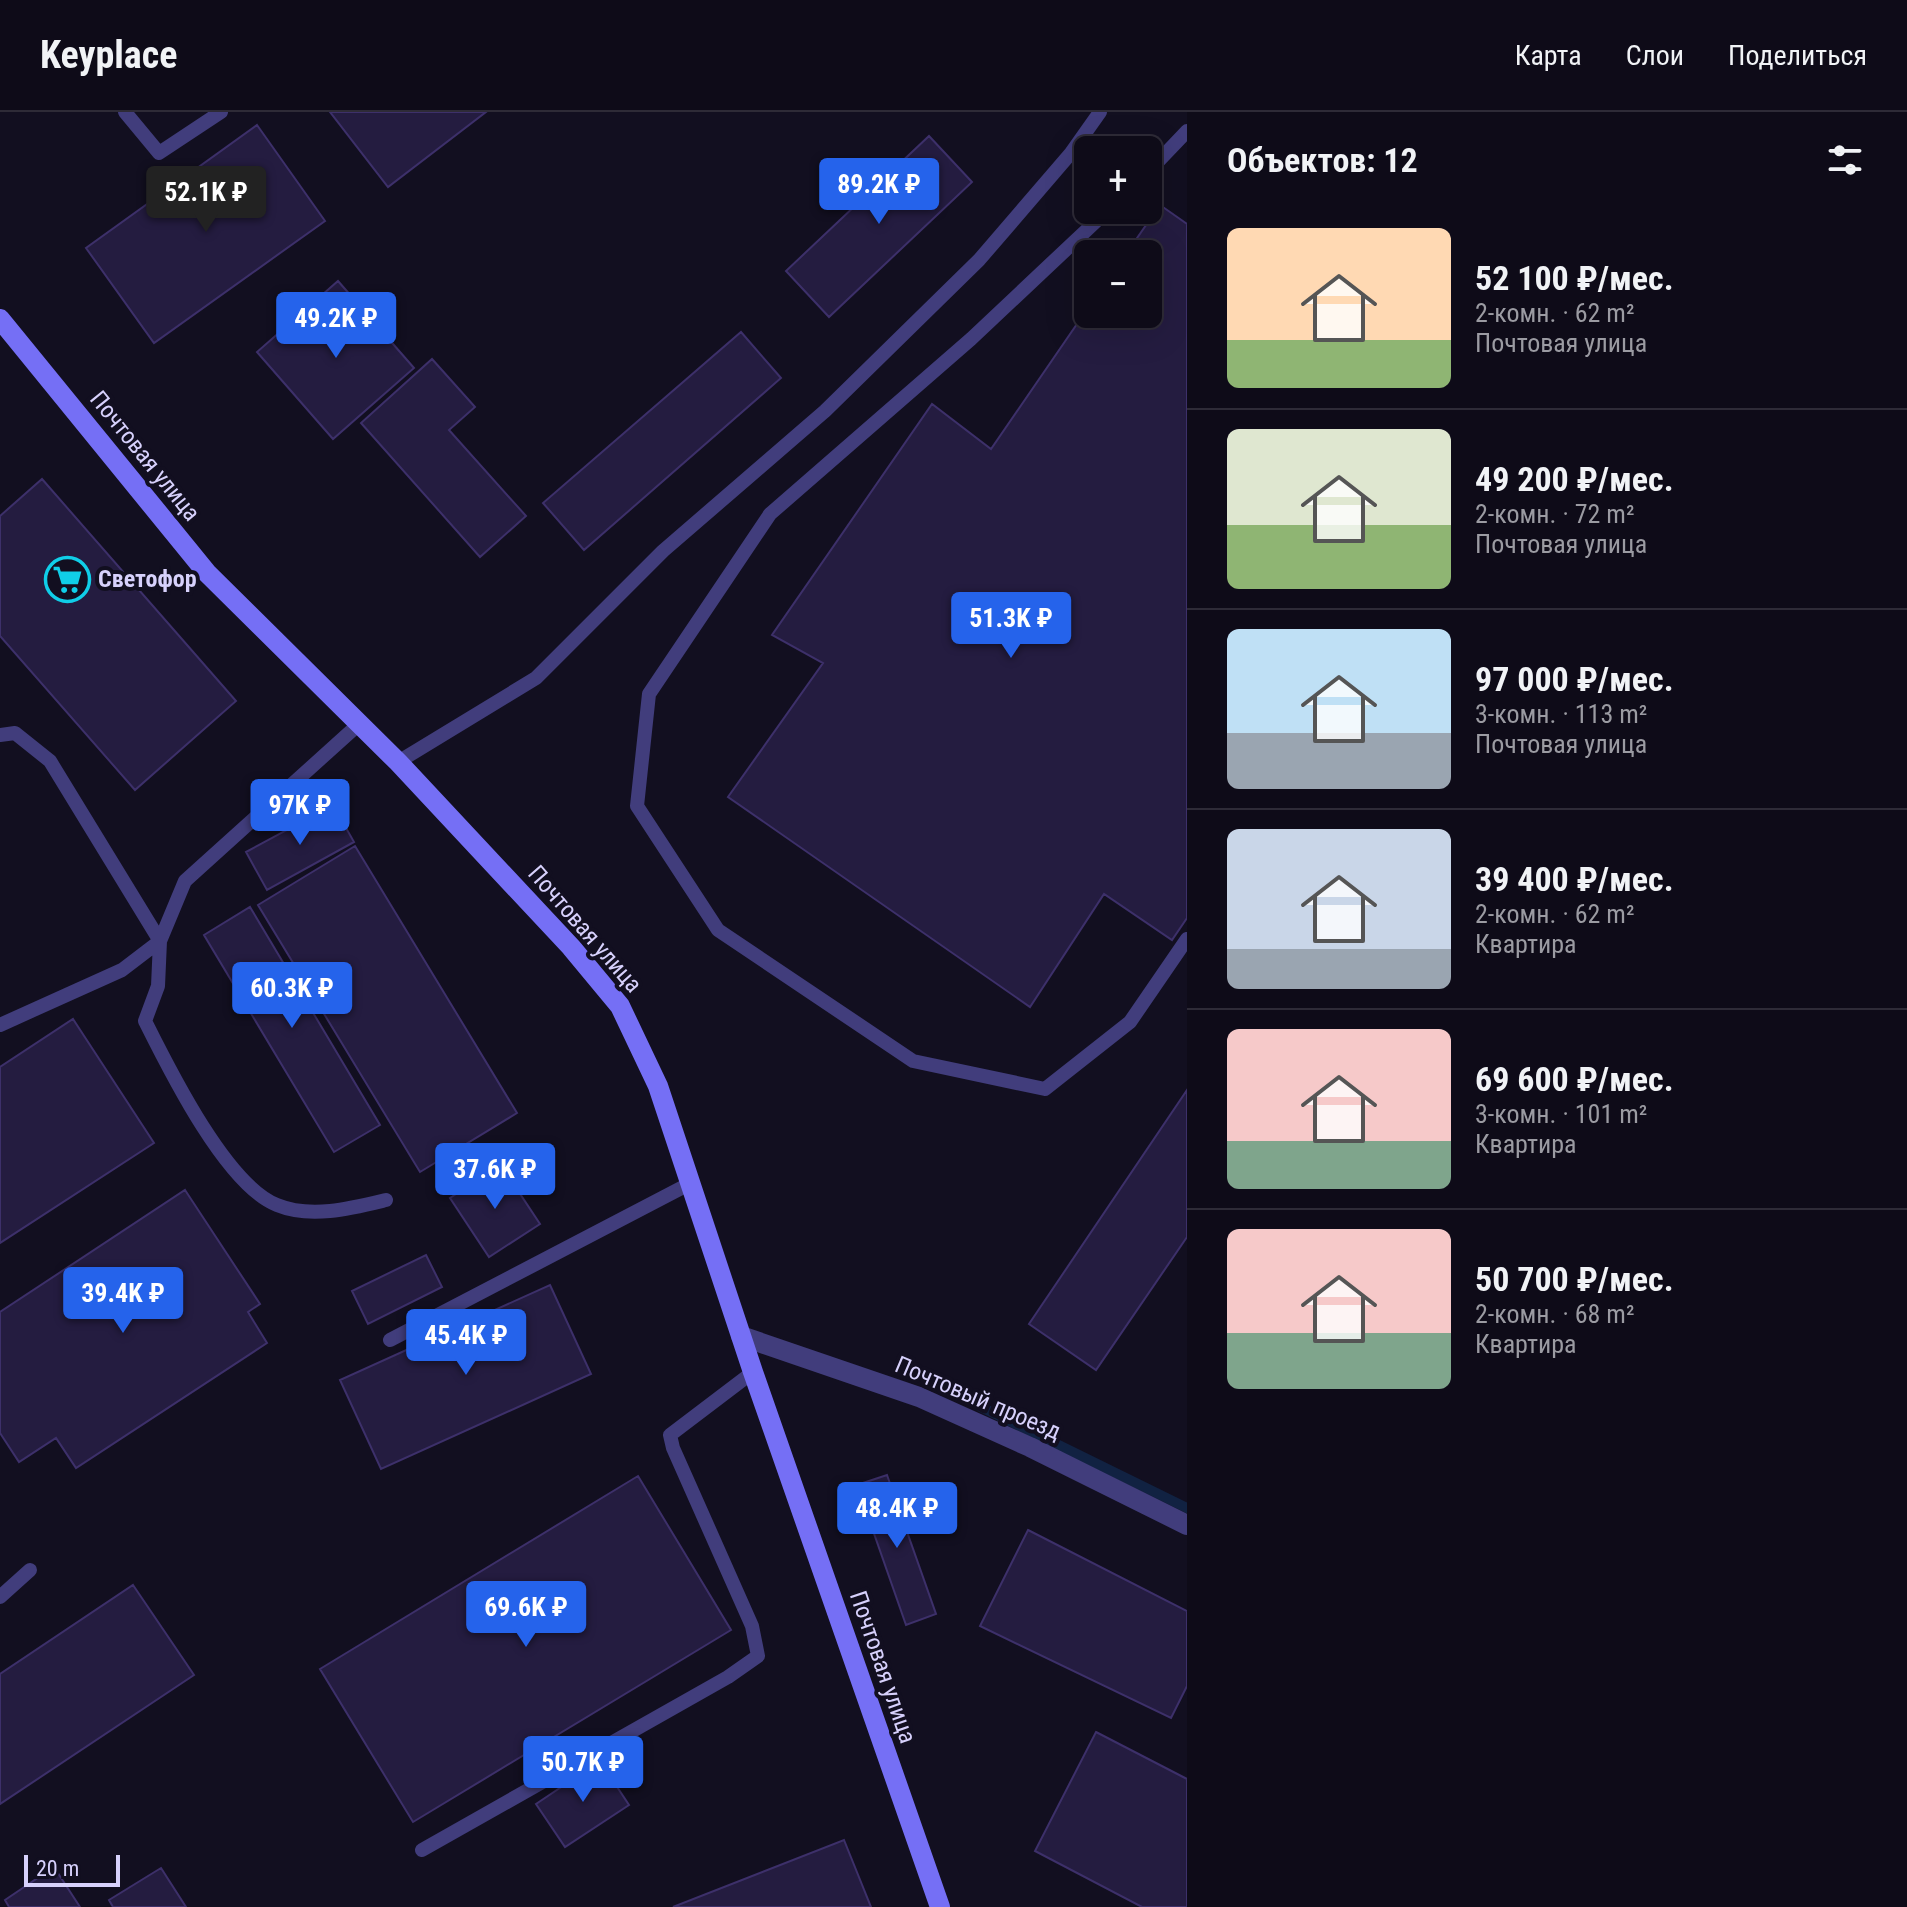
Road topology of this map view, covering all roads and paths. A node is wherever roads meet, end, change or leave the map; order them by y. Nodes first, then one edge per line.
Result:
1 (125, 112) edge
2 (221, 112) edge
3 (1100, 112) edge
4 (1187, 131) edge
5 (1162, 157) edge
6 (1093, 224) edge
7 (0, 319) edge
8 (359, 724) junction
9 (0, 735) edge
10 (398, 762) junction
11 (1187, 939) edge
12 (160, 941) junction
13 (0, 1025) edge
14 (689, 1184) junction
15 (386, 1200) dead end
16 (741, 1336) junction
17 (390, 1340) dead end
18 (753, 1372) junction
19 (1187, 1525) edge
20 (30, 1570) dead end
21 (0, 1597) edge
22 (422, 1850) dead end
23 (940, 1907) edge

1 - 2 lane
3 - 10 lane
4 - 5 lane
6 - 11 lane
7 - 8 street, Почтовая улица
8 - 10 street, Почтовая улица
8 - 12 lane
9 - 12 lane
10 - 14 street, Почтовая улица
12 - 13 lane
12 - 15 lane
14 - 16 street, Почтовая улица
14 - 17 lane
16 - 18 street, Почтовая улица
16 - 19 street, Почтовый проезд
18 - 22 lane
18 - 23 street, Почтовая улица
20 - 21 lane

